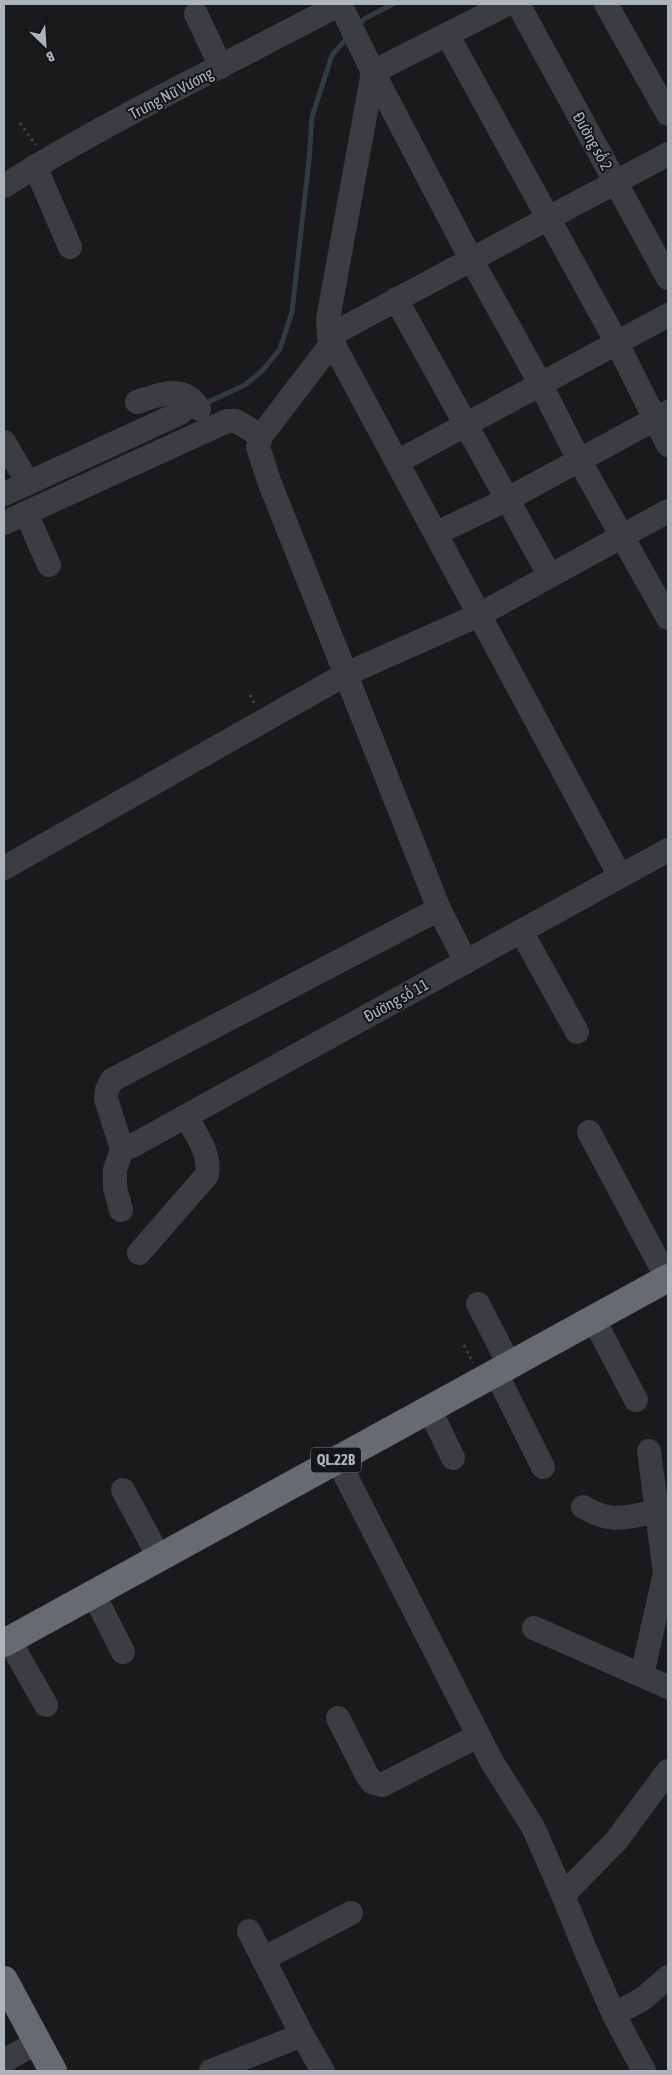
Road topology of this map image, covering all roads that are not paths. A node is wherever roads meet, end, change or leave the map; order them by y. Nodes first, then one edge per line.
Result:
1 (506, 4) edge
2 (518, 4) edge
3 (606, 4) edge
4 (342, 9) edge
5 (196, 14) dead end
6 (448, 34) junction
7 (221, 67) junction
8 (372, 72) junction
9 (668, 114) edge
10 (668, 154) edge
11 (40, 163) junction
12 (616, 182) junction
13 (4, 186) edge
14 (547, 218) junction
15 (70, 247) dead end
16 (471, 259) junction
17 (668, 278) edge
18 (396, 300) junction
19 (668, 315) edge
20 (331, 339) junction
21 (617, 342) junction
22 (540, 383) junction
23 (136, 402) dead end
24 (200, 412) junction
25 (662, 416) edge
26 (466, 424) junction
27 (262, 436) junction
28 (4, 442) edge
29 (668, 445) edge
30 (579, 460) junction
31 (397, 462) junction
32 (28, 483) junction
33 (4, 494) edge
34 (508, 499) junction
35 (668, 511) edge
36 (26, 513) junction
37 (4, 523) edge
38 (437, 533) junction
39 (621, 536) junction
40 (49, 565) dead end
41 (550, 576) junction
42 (479, 615) junction
43 (668, 618) edge
44 (346, 674) junction
45 (668, 850) edge
46 (4, 868) edge
47 (620, 876) junction
48 (439, 909) junction
49 (521, 931) junction
50 (466, 962) junction
51 (577, 1032) dead end
52 (186, 1116) junction
53 (589, 1132) dead end
54 (122, 1149) junction
55 (121, 1210) dead end
56 (139, 1253) dead end
57 (668, 1278) edge
58 (478, 1304) dead end
59 (593, 1318) junction
60 (502, 1368) junction
61 (636, 1400) dead end
62 (429, 1408) junction
63 (649, 1451) dead end
64 (453, 1458) dead end
65 (336, 1459) junction
66 (543, 1467) dead end
67 (123, 1490) dead end
68 (583, 1507) dead end
69 (656, 1512) junction
70 (159, 1557) junction
71 (93, 1593) junction
72 (534, 1628) dead end
73 (6, 1641) edge
74 (123, 1652) dead end
75 (642, 1675) junction
76 (668, 1687) edge
77 (46, 1706) dead end
78 (338, 1718) dead end
79 (478, 1736) junction
80 (668, 1772) edge
81 (563, 1895) junction
82 (351, 1913) dead end
83 (249, 1931) dead end
84 (263, 1959) junction
85 (668, 1977) edge
86 (4, 1980) edge
87 (614, 2015) junction
88 (302, 2035) junction
89 (37, 2042) junction
90 (4, 2061) edge
91 (53, 2071) edge
92 (211, 2071) edge
93 (323, 2071) edge
94 (644, 2071) edge

1 - 6 street
2 - 12 street, Đường số 2
3 - 9 street
4 - 7 street, Trưng Nữ Vương
4 - 8 street
5 - 7 street
6 - 8 street
6 - 14 street
7 - 11 street, Trưng Nữ Vương
8 - 16 street
8 - 20 street
10 - 12 street
11 - 13 street, Trưng Nữ Vương
11 - 15 street
12 - 14 street
12 - 17 street, Đường số 2
14 - 16 street
14 - 21 street
16 - 18 street
16 - 22 street
18 - 20 street
18 - 26 street
19 - 21 street
20 - 27 street
20 - 31 street
21 - 22 street
21 - 25 street
22 - 26 street
22 - 30 street
23 - 24 street
24 - 27 street
24 - 32 street
24 - 36 street
25 - 29 street
25 - 30 street
26 - 31 street
26 - 34 street
27 - 44 street
28 - 32 street
30 - 34 street
30 - 39 street
31 - 38 street
32 - 33 street
34 - 38 street
34 - 41 street
35 - 39 street
36 - 37 street
36 - 40 street
38 - 42 street
39 - 41 street
39 - 43 street
41 - 42 street
42 - 44 street
42 - 47 street
44 - 46 street
44 - 48 street
45 - 47 street, Đường số 11
47 - 49 street, Đường số 11
48 - 50 street
48 - 54 street
49 - 50 street, Đường số 11
49 - 51 street
50 - 52 street, Đường số 11
52 - 54 street, Đường số 11
52 - 56 street
53 - 57 street
54 - 55 street
57 - 59 highway, QL.22B
58 - 60 street
59 - 60 highway, QL.22B
59 - 61 street
60 - 62 highway, QL.22B
60 - 66 street
62 - 64 street
62 - 65 highway, QL.22B
63 - 69 street
65 - 70 highway, QL.22B
65 - 79 street
67 - 70 street
68 - 69 street
69 - 75 street
70 - 71 highway, QL.22B
71 - 73 highway, QL.22B
71 - 74 street
72 - 75 street
73 - 77 street
75 - 76 street
78 - 79 street
79 - 81 street
80 - 81 street
81 - 87 street
82 - 84 street
83 - 84 street
84 - 88 street
85 - 87 street
86 - 89 highway
87 - 94 street
88 - 92 street
88 - 93 street
89 - 90 street
89 - 91 highway

